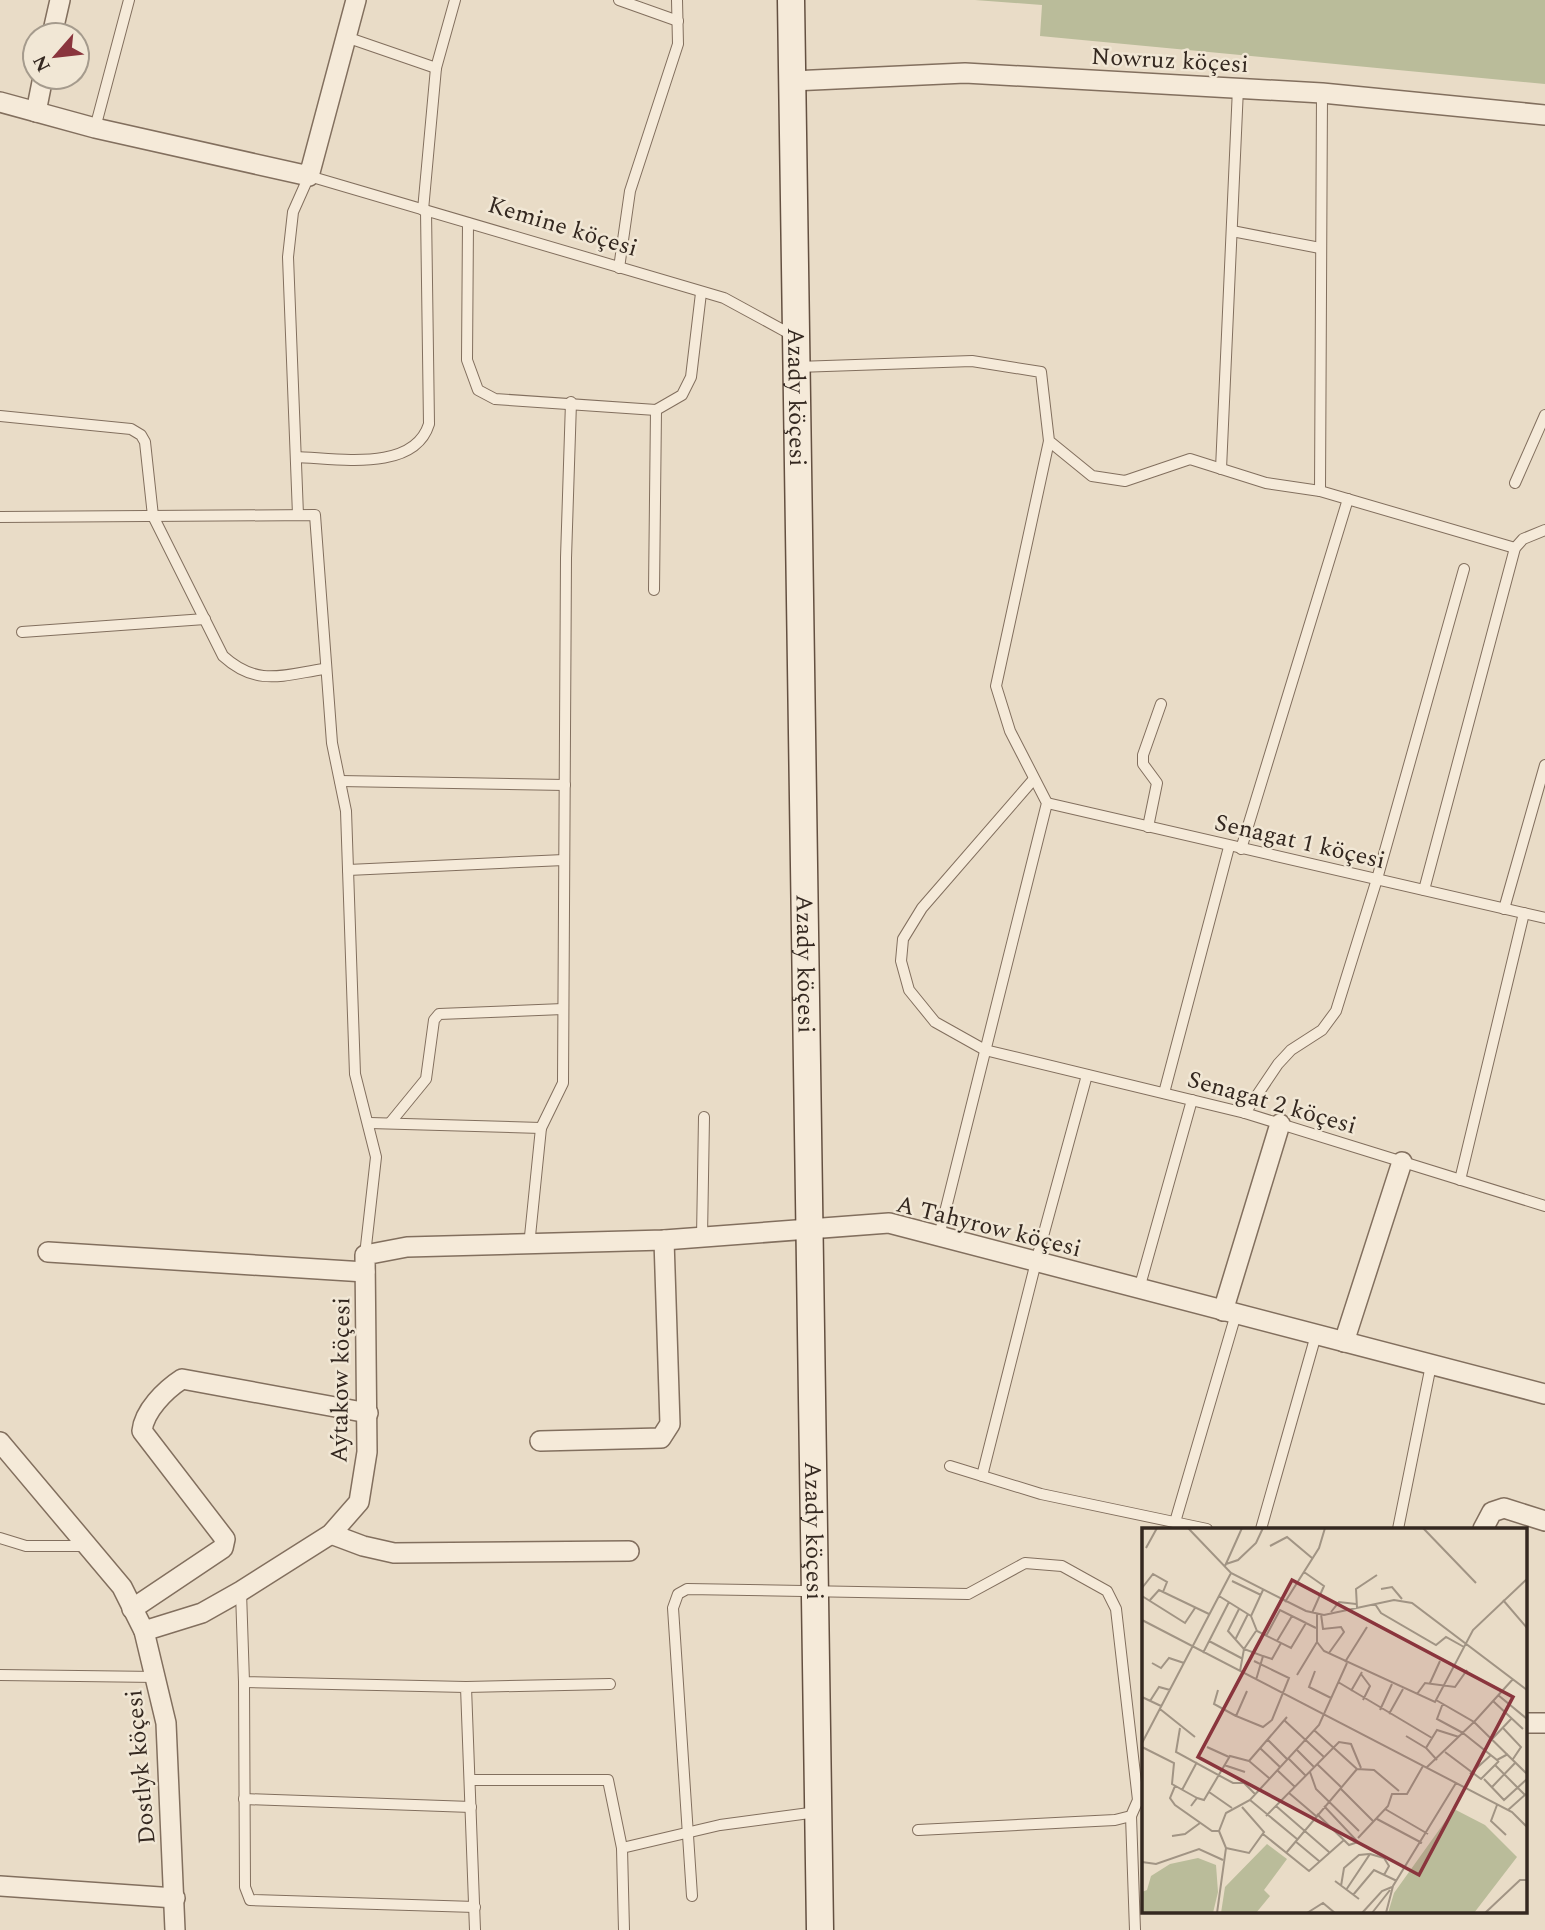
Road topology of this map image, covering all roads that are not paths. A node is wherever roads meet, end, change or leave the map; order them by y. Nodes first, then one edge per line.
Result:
1 (60, 0) edge
2 (129, 0) edge
3 (356, 0) edge
4 (455, 0) edge
5 (619, 0) edge
6 (677, 0) edge
7 (791, 0) edge
8 (55, 21) edge
9 (678, 21) junction
10 (346, 37) junction
11 (436, 68) junction
12 (792, 81) junction
13 (1238, 88) junction
14 (40, 91) edge
15 (1322, 93) junction
16 (0, 102) edge
17 (36, 112) junction
18 (1545, 115) edge
19 (95, 128) junction
20 (309, 176) junction
21 (424, 210) junction
22 (468, 223) junction
23 (1232, 230) junction
24 (1320, 247) junction
25 (619, 268) junction
26 (701, 293) junction
27 (796, 337) junction
28 (796, 367) junction
29 (571, 402) junction
30 (656, 410) junction
31 (1545, 415) edge
32 (0, 416) edge
33 (1049, 440) junction
34 (296, 457) junction
35 (1221, 469) junction
36 (1515, 483) dead end
37 (1320, 491) junction
38 (1348, 499) junction
39 (298, 515) junction
40 (153, 516) junction
41 (0, 517) edge
42 (1545, 530) edge
43 (1515, 548) junction
44 (1464, 569) dead end
45 (654, 590) dead end
46 (205, 619) junction
47 (22, 632) dead end
48 (324, 669) junction
49 (1161, 704) dead end
50 (1545, 765) edge
51 (1032, 780) junction
52 (340, 781) junction
53 (565, 786) junction
54 (1047, 803) junction
55 (1148, 827) junction
56 (1229, 847) junction
57 (1241, 849) junction
58 (564, 860) junction
59 (348, 870) junction
60 (1377, 879) junction
61 (1424, 890) junction
62 (1504, 909) junction
63 (1524, 913) junction
64 (1545, 918) edge
65 (563, 1009) junction
66 (985, 1050) junction
67 (1087, 1075) junction
68 (1164, 1093) junction
69 (1192, 1100) junction
70 (1245, 1114) junction
71 (704, 1117) dead end
72 (370, 1123) junction
73 (390, 1123) junction
74 (1280, 1124) junction
75 (541, 1129) junction
76 (1402, 1162) junction
77 (1460, 1180) junction
78 (1545, 1206) edge
79 (809, 1228) junction
80 (702, 1237) junction
81 (939, 1237) junction
82 (664, 1240) junction
83 (529, 1246) junction
84 (48, 1252) dead end
85 (1036, 1262) junction
86 (365, 1263) junction
87 (1139, 1289) junction
88 (1230, 1312) junction
89 (1315, 1335) junction
90 (1344, 1342) junction
91 (1431, 1365) junction
92 (1545, 1394) edge
93 (368, 1413) junction
94 (540, 1441) dead end
95 (0, 1442) edge
96 (950, 1466) dead end
97 (982, 1476) junction
98 (1545, 1521) edge
99 (1175, 1522) junction
100 (1202, 1528) edge
101 (1261, 1528) edge
102 (1398, 1528) edge
103 (1484, 1528) edge
104 (331, 1534) junction
105 (0, 1538) edge
106 (87, 1546) junction
107 (629, 1550) dead end
108 (241, 1591) junction
109 (814, 1591) junction
110 (132, 1609) junction
111 (144, 1631) junction
112 (0, 1675) edge
113 (157, 1677) junction
114 (243, 1682) junction
115 (610, 1684) dead end
116 (466, 1687) junction
117 (470, 1780) junction
118 (244, 1799) junction
119 (471, 1807) junction
120 (818, 1812) junction
121 (1131, 1816) junction
122 (918, 1830) dead end
123 (690, 1833) junction
124 (622, 1848) junction
125 (0, 1886) edge
126 (692, 1895) dead end
127 (175, 1898) junction
128 (474, 1907) junction
129 (175, 1930) edge
130 (475, 1930) edge
131 (624, 1930) edge
132 (820, 1930) edge
133 (1135, 1930) edge

1 - 8 street
2 - 19 lane
3 - 10 street
4 - 11 lane
5 - 9 lane
6 - 9 lane
7 - 12 main road, Azady köçesi
9 - 25 lane
10 - 11 lane
10 - 20 street
11 - 21 lane
12 - 13 street, Nowruz köçesi
12 - 27 main road, Azady köçesi
13 - 15 street, Nowruz köçesi
13 - 23 lane
14 - 17 street
15 - 18 street, Nowruz köçesi
15 - 24 lane
16 - 17 street, Kemine köçesi
17 - 19 street, Kemine köçesi
19 - 20 street, Kemine köçesi
20 - 21 lane, Kemine köçesi
20 - 34 lane
21 - 22 lane, Kemine köçesi
21 - 34 lane
22 - 25 lane, Kemine köçesi
22 - 29 lane
23 - 24 lane
23 - 35 lane
24 - 37 lane
25 - 26 lane, Kemine köçesi
26 - 27 lane, Kemine köçesi
26 - 30 lane
27 - 28 main road, Azady köçesi
28 - 33 lane
28 - 79 main road, Azady köçesi
29 - 30 lane
29 - 53 lane
30 - 45 lane
31 - 36 lane
32 - 40 lane
33 - 35 lane
33 - 51 lane
34 - 39 lane
35 - 37 lane
37 - 38 lane
38 - 43 lane
38 - 57 lane
39 - 40 lane
39 - 48 lane
40 - 41 lane
40 - 46 lane
42 - 43 lane
43 - 61 lane
44 - 60 lane
46 - 47 lane
46 - 48 lane
48 - 52 lane
49 - 55 lane
50 - 62 lane
51 - 54 lane
51 - 66 lane, Senagat 2 köçesi
52 - 53 lane
52 - 59 lane
53 - 58 lane
54 - 55 lane, Senagat 1 köçesi
54 - 66 lane
55 - 56 lane, Senagat 1 köçesi
56 - 57 lane, Senagat 1 köçesi
56 - 68 lane
57 - 60 lane, Senagat 1 köçesi
58 - 59 lane
58 - 65 lane
59 - 72 lane
60 - 61 lane, Senagat 1 köçesi
60 - 70 lane
61 - 62 lane, Senagat 1 köçesi
62 - 63 lane, Senagat 1 köçesi
63 - 64 lane, Senagat 1 köçesi
63 - 77 lane
65 - 73 lane
65 - 75 lane
66 - 67 lane, Senagat 2 köçesi
66 - 81 lane
67 - 68 lane, Senagat 2 köçesi
67 - 85 lane
68 - 69 lane, Senagat 2 köçesi
69 - 70 lane, Senagat 2 köçesi
69 - 87 lane
70 - 74 lane, Senagat 2 köçesi
71 - 80 lane
72 - 73 lane
72 - 86 lane
73 - 75 lane
74 - 76 lane, Senagat 2 köçesi
74 - 88 street
75 - 83 lane
76 - 77 lane, Senagat 2 köçesi
76 - 90 street
77 - 78 lane, Senagat 2 köçesi
79 - 80 street, A Tahyrow köçesi
79 - 81 street, A Tahyrow köçesi
79 - 109 main road, Azady köçesi
80 - 82 street, A Tahyrow köçesi
81 - 85 street, A Tahyrow köçesi
82 - 83 street, A Tahyrow köçesi
82 - 94 street
83 - 86 street, A Tahyrow köçesi
84 - 86 street, A Tahyrow köçesi
85 - 87 street, A Tahyrow köçesi
85 - 97 lane
86 - 93 street, Aýtakow köçesi
87 - 88 street, A Tahyrow köçesi
88 - 89 street, A Tahyrow köçesi
88 - 99 lane
89 - 90 street, A Tahyrow köçesi
89 - 101 lane
90 - 91 street, A Tahyrow köçesi
91 - 92 street, A Tahyrow köçesi
91 - 102 lane
93 - 104 street, Aýtakow köçesi
93 - 110 street
95 - 106 street, Dostlyk köçesi
96 - 97 lane
97 - 99 lane
98 - 103 street
99 - 100 lane
104 - 107 street
104 - 108 street, Aýtakow köçesi
105 - 106 lane
106 - 110 street, Dostlyk köçesi
108 - 111 street, Aýtakow köçesi
108 - 114 lane
109 - 120 main road, Azady köçesi
109 - 121 lane
109 - 123 lane
110 - 111 street, Dostlyk köçesi
111 - 113 street, Dostlyk köçesi
112 - 113 lane
113 - 127 street, Dostlyk köçesi
114 - 116 lane
114 - 118 lane
115 - 116 lane
116 - 117 lane
117 - 119 lane
117 - 124 lane
118 - 119 lane
118 - 128 lane
119 - 128 lane
120 - 123 lane
120 - 132 main road, Azady köçesi
121 - 122 lane
121 - 133 lane
123 - 124 lane
123 - 126 lane
124 - 131 lane
125 - 127 street
127 - 129 street, Dostlyk köçesi
128 - 130 lane

